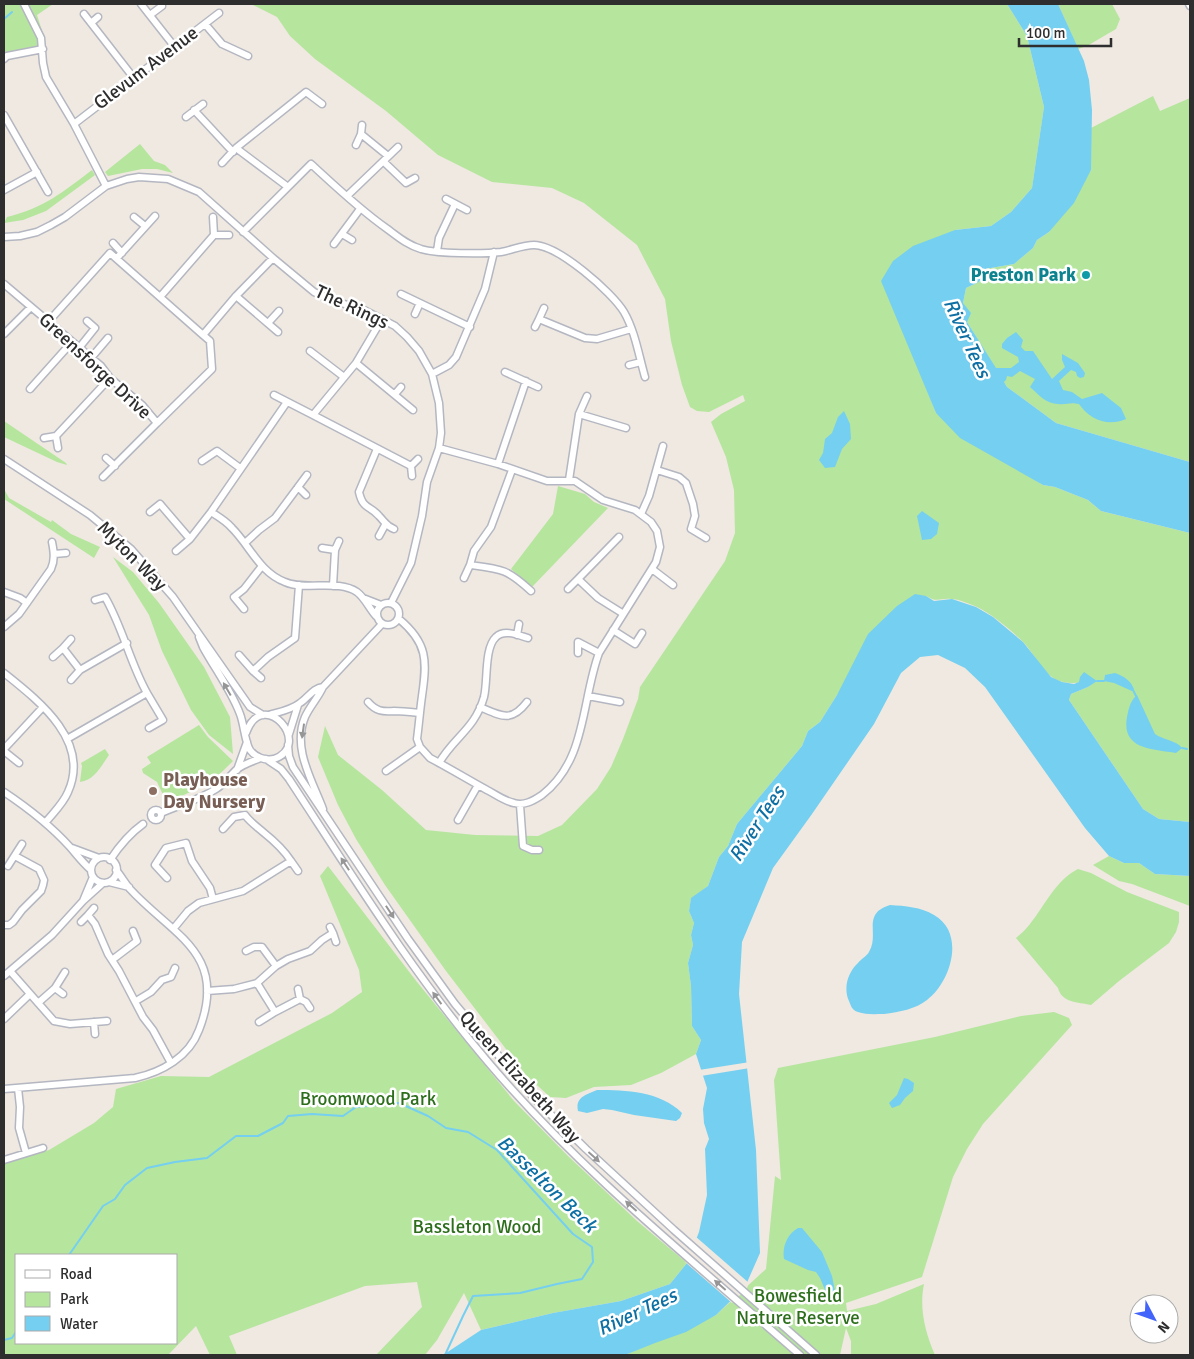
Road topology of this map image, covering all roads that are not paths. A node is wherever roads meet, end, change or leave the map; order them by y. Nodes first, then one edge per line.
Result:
1 (24, 4) edge
2 (141, 4) edge
3 (162, 6) dead end
4 (219, 13) dead end
5 (84, 14) dead end
6 (150, 15) junction
7 (98, 17) dead end
8 (92, 23) junction
9 (205, 24) junction
10 (174, 46) junction
11 (43, 48) junction
12 (248, 56) dead end
13 (4, 59) edge
14 (133, 77) junction
15 (203, 104) dead end
16 (322, 104) dead end
17 (194, 110) junction
18 (4, 114) edge
19 (186, 117) dead end
20 (74, 124) junction
21 (362, 125) dead end
22 (361, 134) junction
23 (356, 146) dead end
24 (398, 147) dead end
25 (234, 150) junction
26 (386, 159) junction
27 (222, 163) dead end
28 (37, 172) junction
29 (415, 178) dead end
30 (406, 183) junction
31 (106, 186) junction
32 (288, 187) junction
33 (4, 190) edge
34 (402, 191) dead end
35 (48, 192) dead end
36 (347, 196) junction
37 (446, 199) dead end
38 (455, 204) junction
39 (360, 209) junction
40 (467, 210) dead end
41 (154, 216) dead end
42 (134, 217) dead end
43 (213, 217) dead end
44 (145, 226) junction
45 (243, 232) junction
46 (342, 234) junction
47 (214, 235) junction
48 (229, 235) dead end
49 (4, 237) edge
50 (352, 240) dead end
51 (114, 243) dead end
52 (334, 244) dead end
53 (437, 251) junction
54 (122, 252) junction
55 (494, 252) junction
56 (117, 258) junction
57 (273, 258) junction
58 (4, 284) edge
59 (401, 294) dead end
60 (160, 296) junction
61 (236, 296) junction
62 (420, 303) junction
63 (31, 307) junction
64 (544, 308) dead end
65 (279, 311) dead end
66 (415, 314) dead end
67 (382, 319) junction
68 (539, 319) junction
69 (49, 321) junction
70 (87, 321) dead end
71 (268, 323) junction
72 (470, 327) junction
73 (535, 327) dead end
74 (631, 330) junction
75 (278, 332) dead end
76 (4, 334) edge
77 (203, 335) junction
78 (108, 338) dead end
79 (72, 342) junction
80 (79, 348) junction
81 (310, 351) dead end
82 (91, 358) junction
83 (641, 362) junction
84 (356, 363) junction
85 (629, 365) dead end
86 (505, 372) dead end
87 (432, 374) junction
88 (344, 377) junction
89 (645, 377) dead end
90 (110, 378) junction
91 (526, 381) junction
92 (538, 386) dead end
93 (401, 387) dead end
94 (30, 389) dead end
95 (274, 394) dead end
96 (395, 394) junction
97 (586, 396) dead end
98 (287, 402) junction
99 (413, 410) dead end
100 (579, 414) junction
101 (313, 415) junction
102 (157, 423) junction
103 (626, 428) dead end
104 (56, 436) junction
105 (44, 438) dead end
106 (663, 446) dead end
107 (58, 448) dead end
108 (439, 448) junction
109 (377, 449) junction
110 (106, 458) dead end
111 (4, 459) edge
112 (418, 459) dead end
113 (202, 461) dead end
114 (498, 464) junction
115 (115, 466) junction
116 (411, 466) junction
117 (240, 468) junction
118 (512, 470) junction
119 (657, 470) junction
120 (307, 475) dead end
121 (412, 476) dead end
122 (104, 477) dead end
123 (569, 480) junction
124 (298, 487) junction
125 (306, 495) dead end
126 (150, 512) dead end
127 (211, 512) junction
128 (641, 514) junction
129 (385, 525) junction
130 (394, 529) dead end
131 (379, 536) dead end
132 (619, 538) dead end
133 (706, 538) dead end
134 (190, 540) junction
135 (339, 541) dead end
136 (52, 542) dead end
137 (245, 544) junction
138 (322, 548) dead end
139 (335, 550) junction
140 (176, 551) dead end
141 (66, 553) dead end
142 (54, 554) junction
143 (470, 565) junction
144 (262, 566) junction
145 (652, 569) junction
146 (464, 578) dead end
147 (578, 580) junction
148 (523, 584) junction
149 (299, 585) junction
150 (673, 585) dead end
151 (333, 586) junction
152 (568, 589) dead end
153 (518, 590) dead end
154 (531, 591) dead end
155 (4, 592) edge
156 (363, 598) junction
157 (94, 600) dead end
158 (27, 603) junction
159 (391, 603) junction
160 (381, 605) junction
161 (244, 609) dead end
162 (622, 613) junction
163 (376, 616) junction
164 (398, 619) junction
165 (382, 624) junction
166 (519, 624) dead end
167 (4, 627) edge
168 (613, 630) junction
169 (198, 633) junction
170 (642, 633) dead end
171 (578, 634) dead end
172 (516, 635) junction
173 (528, 638) dead end
174 (71, 639) dead end
175 (578, 642) junction
176 (126, 643) junction
177 (63, 648) junction
178 (578, 653) dead end
179 (599, 653) junction
180 (239, 655) dead end
181 (52, 657) dead end
182 (80, 670) junction
183 (253, 671) junction
184 (4, 673) edge
185 (261, 678) dead end
186 (70, 680) dead end
187 (323, 687) junction
188 (148, 693) junction
189 (588, 696) junction
190 (368, 702) dead end
191 (527, 702) dead end
192 (620, 702) dead end
193 (298, 704) junction
194 (43, 707) junction
195 (480, 707) junction
196 (420, 713) junction
197 (265, 715) junction
198 (149, 728) dead end
199 (246, 733) junction
200 (288, 735) junction
201 (67, 739) junction
202 (246, 742) junction
203 (288, 745) junction
204 (420, 748) junction
205 (4, 750) edge
206 (264, 759) junction
207 (19, 763) dead end
208 (439, 763) junction
209 (237, 770) junction
210 (386, 771) dead end
211 (478, 785) junction
212 (4, 792) edge
213 (520, 805) junction
214 (325, 812) junction
215 (161, 813) dead end
216 (458, 820) dead end
217 (45, 823) junction
218 (143, 824) dead end
219 (223, 829) dead end
220 (22, 844) dead end
221 (70, 847) junction
222 (539, 850) dead end
223 (15, 856) junction
224 (99, 858) junction
225 (110, 860) junction
226 (291, 862) junction
227 (8, 866) dead end
228 (116, 870) junction
229 (298, 871) dead end
230 (92, 874) junction
231 (166, 878) dead end
232 (106, 882) junction
233 (129, 887) junction
234 (213, 899) junction
235 (83, 901) junction
236 (94, 908) dead end
237 (88, 915) junction
238 (81, 922) dead end
239 (4, 925) edge
240 (174, 928) junction
241 (133, 931) dead end
242 (336, 942) dead end
243 (246, 951) dead end
244 (112, 960) junction
245 (276, 966) junction
246 (175, 968) dead end
247 (10, 971) junction
248 (65, 972) dead end
249 (4, 976) edge
250 (257, 983) junction
251 (55, 988) junction
252 (298, 989) dead end
253 (207, 991) junction
254 (30, 994) junction
255 (63, 994) dead end
256 (300, 999) junction
257 (136, 1000) junction
258 (38, 1003) junction
259 (310, 1008) dead end
260 (275, 1012) junction
261 (4, 1019) edge
262 (107, 1021) dead end
263 (94, 1022) junction
264 (259, 1022) dead end
265 (95, 1034) dead end
266 (171, 1063) junction
267 (18, 1088) junction
268 (4, 1089) edge
269 (43, 1148) dead end
270 (26, 1153) junction
271 (4, 1160) edge
272 (800, 1355) edge
273 (816, 1355) edge

1 - 11 street
2 - 6 street
3 - 6 street
4 - 9 street, Glevum Avenue
5 - 8 street
6 - 10 street
7 - 8 street
8 - 14 street
9 - 10 street, Glevum Avenue
9 - 12 street
10 - 14 street, Glevum Avenue
11 - 13 street
11 - 20 street
14 - 20 street, Glevum Avenue
15 - 17 street
16 - 25 street
17 - 19 street
17 - 25 street
18 - 28 street
20 - 31 street
21 - 22 street
22 - 23 street
22 - 26 street
24 - 26 street
25 - 27 street
25 - 32 street
26 - 30 street
26 - 36 street
28 - 33 street
28 - 35 street
29 - 30 street
30 - 34 street
31 - 45 street, The Rings
31 - 49 street, The Rings
32 - 36 street
32 - 45 street
36 - 39 street
37 - 38 street
38 - 40 street
38 - 53 street
39 - 46 street
39 - 53 street
41 - 44 street
42 - 44 street
43 - 47 street
44 - 54 street
45 - 57 street, The Rings
46 - 50 street
46 - 52 street
47 - 48 street
47 - 60 street
51 - 54 street
53 - 55 street
54 - 56 street
55 - 72 street
55 - 74 street
56 - 60 street
56 - 69 street
57 - 61 street
57 - 67 street, The Rings
58 - 63 street, Greensforge Drive
59 - 62 street
60 - 77 street
61 - 71 street
61 - 77 street
62 - 66 street
62 - 72 street
63 - 69 street, Greensforge Drive
63 - 76 street
64 - 68 street
65 - 71 street
67 - 84 street
67 - 87 street, The Rings
68 - 73 street
68 - 74 street
69 - 79 street, Greensforge Drive
70 - 80 street
71 - 75 street
72 - 87 street
74 - 83 street
77 - 102 street, Greensforge Drive
78 - 82 street
79 - 80 street, Greensforge Drive
79 - 94 street
80 - 82 street, Greensforge Drive
81 - 88 street
82 - 90 street, Greensforge Drive
83 - 85 street
83 - 89 street
84 - 88 street
84 - 96 street
86 - 91 street
87 - 108 street, The Rings
88 - 101 street
90 - 102 street, Greensforge Drive
90 - 104 street
91 - 92 street
91 - 114 street
93 - 96 street
95 - 98 street
96 - 99 street
97 - 100 street
98 - 101 street
98 - 117 street
100 - 103 street
100 - 123 street
101 - 109 street
102 - 115 street
104 - 105 street
104 - 107 street
106 - 119 street
108 - 114 street
108 - 159 street, The Rings
109 - 116 street
109 - 129 street
110 - 115 street
111 - 169 street, Myton Way
112 - 116 street
113 - 117 street
114 - 118 street
115 - 122 street
116 - 121 street
117 - 127 street
118 - 123 street
118 - 143 street
119 - 128 street
119 - 133 street
120 - 124 street
123 - 128 street
124 - 125 street
124 - 137 street
126 - 134 street
127 - 134 street
127 - 137 street
128 - 145 street
129 - 130 street
129 - 131 street
132 - 147 street
134 - 140 street
135 - 139 street
136 - 142 street
137 - 144 street
138 - 139 street
139 - 151 street
141 - 142 street
142 - 158 street
143 - 146 street
143 - 148 street
144 - 149 street
144 - 161 street
145 - 150 street
145 - 162 street
147 - 152 street
147 - 162 street
148 - 153 street
148 - 154 street
149 - 151 street
149 - 183 street
151 - 156 street
155 - 158 street
156 - 160 street
156 - 163 street
157 - 176 street
158 - 167 street
159 - 160 street
159 - 164 street
160 - 163 street
162 - 168 street
163 - 165 street
164 - 165 street
164 - 196 street
165 - 187 street
166 - 172 street
168 - 170 street
168 - 179 street
169 - 197 street, Myton Way
199 -> 169 street, Myton Way
171 - 175 street
172 - 173 street
172 - 195 street
174 - 177 street
175 - 178 street
175 - 179 street
176 - 182 street
176 - 188 street
177 - 181 street
177 - 182 street
179 - 189 street
180 - 183 street
182 - 186 street
183 - 185 street
184 - 194 street
187 - 193 street
187 -> 214 street
188 - 198 street
188 - 201 street
189 - 192 street
189 - 213 street
190 - 196 street
191 - 195 street
193 - 197 street
193 - 200 street
194 - 201 street
194 - 205 street
195 - 208 street
196 - 204 street
197 - 199 street
197 - 200 street
199 - 202 street
200 - 203 street
201 - 217 street
202 - 206 street
202 - 209 street
203 - 206 street
203 - 214 street, Queen Elizabeth Way
204 - 208 street
204 - 210 street
205 - 207 street
206 - 209 street
272 -> 206 street, Queen Elizabeth Way
208 - 211 street
209 - 215 street
211 - 213 street
211 - 216 street
212 - 217 street
213 - 222 street
214 -> 273 street, Queen Elizabeth Way
217 - 221 street
218 - 225 street
219 - 226 street
220 - 223 street
221 - 224 street
221 - 230 street
223 - 227 street
223 - 239 street
224 - 225 street
224 - 230 street
225 - 228 street
226 - 229 street
226 - 234 street
228 - 232 street
228 - 233 street
230 - 232 street
230 - 235 street
231 - 234 street
232 - 233 street
232 - 235 street
233 - 240 street
234 - 240 street
235 - 247 street
236 - 237 street
237 - 238 street
237 - 244 street
240 - 253 street
241 - 244 street
242 - 245 street
243 - 245 street
244 - 257 street
245 - 250 street
246 - 257 street
247 - 249 street
247 - 254 street
248 - 251 street
250 - 253 street
250 - 260 street
251 - 255 street
251 - 258 street
252 - 256 street
253 - 266 street
254 - 258 street
254 - 261 street
256 - 259 street
256 - 260 street
257 - 266 street
258 - 263 street
260 - 264 street
262 - 263 street
263 - 265 street
266 - 267 street
267 - 268 street
267 - 270 street
269 - 270 street
270 - 271 street

